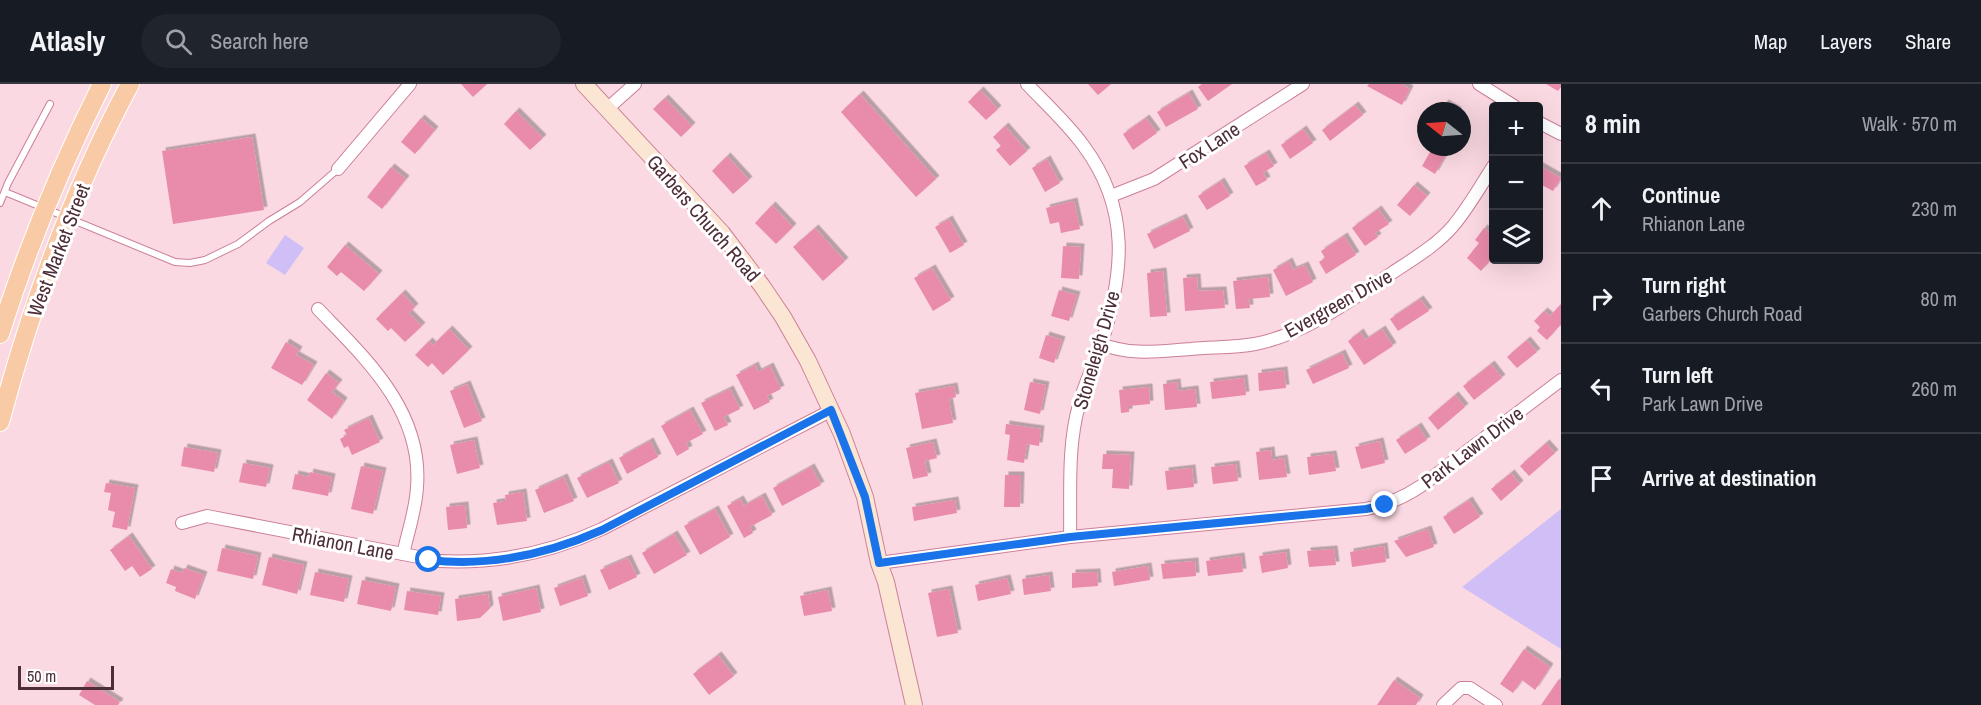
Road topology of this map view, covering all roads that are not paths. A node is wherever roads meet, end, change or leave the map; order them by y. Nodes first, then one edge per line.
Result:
1 (102, 84) edge
2 (130, 84) edge
3 (410, 84) edge
4 (584, 84) edge
5 (635, 84) edge
6 (1028, 84) edge
7 (1303, 84) edge
8 (1479, 84) edge
9 (1508, 102) edge
10 (50, 104) dead end
11 (608, 109) junction
12 (1543, 124) edge
13 (1561, 134) edge
14 (339, 169) joint
15 (1489, 173) edge
16 (5, 192) junction
17 (1111, 196) junction
18 (0, 203) edge
19 (46, 209) junction
20 (69, 218) junction
21 (318, 309) dead end
22 (0, 334) edge
23 (1101, 344) junction
24 (1561, 380) edge
25 (831, 410) junction
26 (0, 422) edge
27 (182, 523) dead end
28 (1070, 537) junction
29 (402, 554) junction
30 (879, 563) junction
31 (914, 705) edge
32 (1443, 705) edge
33 (1496, 705) edge

1 - 19 main road, West Market Street
2 - 20 main road, West Market Street
3 - 14 street
4 - 11 street, Garbers Church Road
5 - 11 street
6 - 17 street, Stoneleigh Drive
7 - 17 street, Fox Lane
8 - 9 street
10 - 16 lane
11 - 25 street, Garbers Church Road
12 - 13 street
14 - 20 lane
15 - 23 street, Evergreen Drive
16 - 18 lane
16 - 19 lane
17 - 23 street, Stoneleigh Drive
19 - 20 lane
19 - 22 main road, West Market Street
20 - 26 main road, West Market Street
21 - 29 street
23 - 28 street, Stoneleigh Drive
24 - 28 street, Park Lawn Drive
25 - 29 street, Rhianon Lane
25 - 30 street, Garbers Church Road
27 - 29 street, Rhianon Lane
28 - 30 street, Park Lawn Drive
30 - 31 street, Garbers Church Road
32 - 33 street

